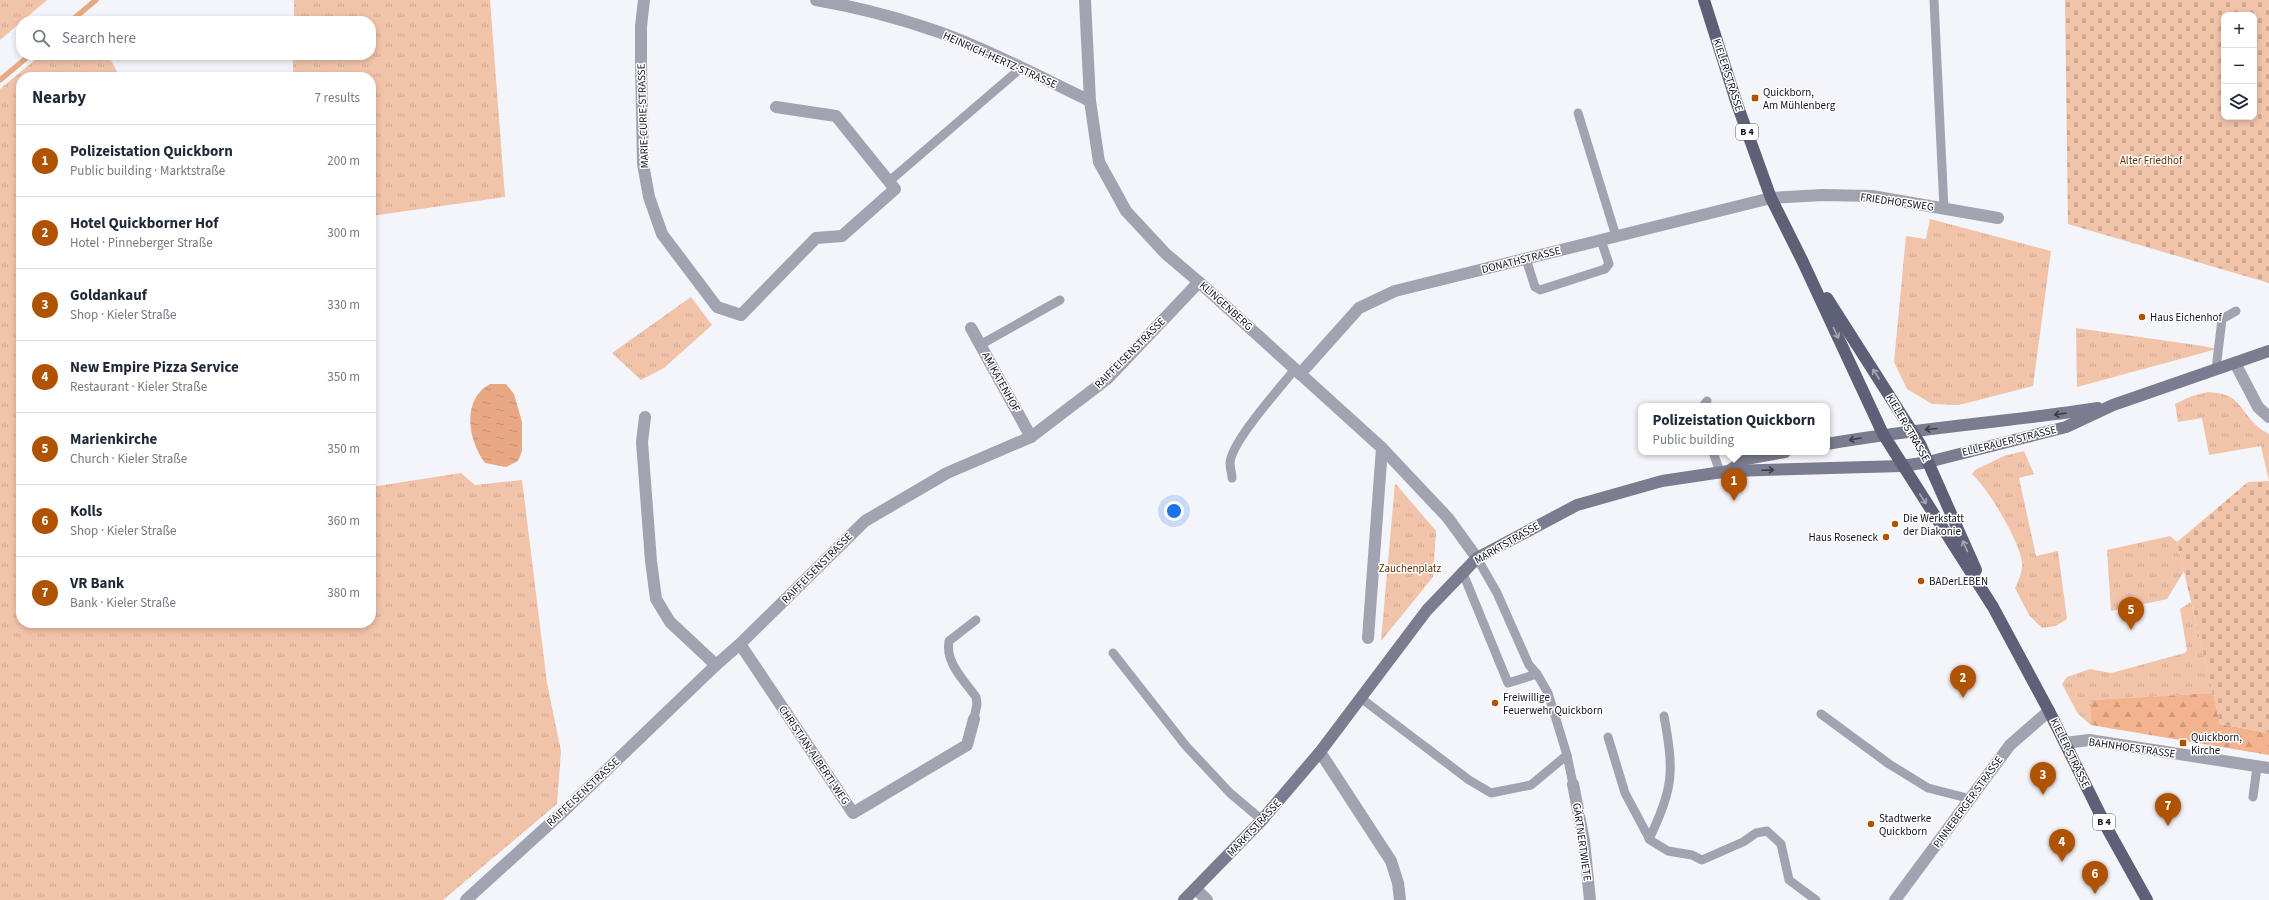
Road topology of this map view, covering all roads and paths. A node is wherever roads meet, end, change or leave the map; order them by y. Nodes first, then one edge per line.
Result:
1 (644, 0) edge
2 (816, 0) edge
3 (1085, 0) edge
4 (1704, 0) edge
5 (1934, 0) edge
6 (1021, 68) junction
7 (1090, 101) junction
8 (776, 107) dead end
9 (1578, 113) dead end
10 (893, 178) dead end
11 (1772, 198) junction
12 (1944, 209) junction
13 (1998, 218) dead end
14 (1616, 236) junction
15 (1601, 240) junction
16 (1526, 259) junction
17 (1802, 260) junction
18 (1199, 282) junction
19 (1060, 300) dead end
20 (2236, 311) dead end
21 (971, 328) dead end
22 (980, 345) junction
23 (2269, 351) edge
24 (2235, 363) junction
25 (2216, 370) junction
26 (1297, 372) junction
27 (2113, 406) junction
28 (645, 417) dead end
29 (2269, 418) edge
30 (1912, 430) junction
31 (1883, 434) junction
32 (1031, 437) junction
33 (1830, 443) edge
34 (1382, 448) junction
35 (1715, 455) edge
36 (1768, 455) edge
37 (1928, 462) junction
38 (1902, 466) junction
39 (1725, 471) junction
40 (1232, 478) dead end
41 (1477, 558) junction
42 (1462, 571) junction
43 (1993, 607) junction
44 (976, 620) dead end
45 (1368, 638) dead end
46 (740, 644) junction
47 (1114, 653) dead end
48 (716, 665) junction
49 (1536, 674) junction
50 (1362, 699) junction
51 (2050, 711) junction
52 (1821, 714) dead end
53 (1664, 716) dead end
54 (974, 719) joint
55 (1608, 737) dead end
56 (2065, 742) junction
57 (1320, 752) junction
58 (1567, 755) junction
59 (2263, 768) edge
60 (1573, 784) joint
61 (2253, 797) dead end
62 (1971, 799) junction
63 (1262, 820) junction
64 (1649, 839) junction
65 (1196, 889) junction
66 (466, 900) edge
67 (1184, 900) edge
68 (1207, 900) edge
69 (1400, 900) edge
70 (1590, 900) edge
71 (1816, 900) edge
72 (1895, 900) edge
73 (2147, 900) edge

1 - 8 street, MARIE-CURIE-STRASSE
2 - 6 street, HEINRICH-HERTZ-STRASSE
3 - 7 street, KLINGENBERG
4 - 11 main road, KIELER STRASSE / B 4
5 - 12 lane
6 - 7 street, HEINRICH-HERTZ-STRASSE
6 - 10 lane
7 - 18 street, KLINGENBERG
9 - 14 lane
11 - 12 street, FRIEDHOFSWEG
11 - 14 street, DONATHSTRASSE
11 - 17 main road, KIELER STRASSE / B 4
12 - 13 street, FRIEDHOFSWEG
14 - 15 street, DONATHSTRASSE
15 - 16 street, DONATHSTRASSE
15 - 16 lane
16 - 26 street, DONATHSTRASSE
30 -> 17 main road, KIELER STRASSE / B 4
17 -> 31 main road, KIELER STRASSE / B 4
18 - 26 street, KLINGENBERG
18 - 32 street, RAIFFEISENSTRASSE
19 - 22 lane
20 - 25 lane
21 - 22 street, AM KATENHOF
22 - 32 street, AM KATENHOF
23 - 24 main road, ELLERAUER STRASSE
24 - 25 main road, ELLERAUER STRASSE
24 - 29 street
25 - 27 main road, ELLERAUER STRASSE
26 - 34 street, KLINGENBERG
26 - 40 lane
27 -> 30 main road, ELLERAUER STRASSE
27 - 37 main road, ELLERAUER STRASSE
28 - 48 street
30 - 31 main road
30 - 37 main road, KIELER STRASSE / B 4
31 -> 33 main road
31 - 38 main road, KIELER STRASSE / B 4
32 - 46 street, RAIFFEISENSTRASSE
34 - 41 street, KLINGENBERG
34 - 45 street
35 - 39 lane
36 - 39 main road, MARKTSTRASSE
37 - 38 main road, ELLERAUER STRASSE
43 -> 37 main road, KIELER STRASSE / B 4
39 -> 38 main road, MARKTSTRASSE
38 -> 43 main road, KIELER STRASSE / B 4
39 - 41 main road, MARKTSTRASSE
41 - 42 main road, MARKTSTRASSE
41 - 49 lane
42 - 49 lane
42 - 50 main road, MARKTSTRASSE
43 - 51 main road, KIELER STRASSE / B 4
44 - 54 lane
46 - 48 street, RAIFFEISENSTRASSE
46 - 54 street, CHRISTIAN-ALBERTI-WEG
47 - 63 lane
48 - 66 street, RAIFFEISENSTRASSE
49 - 58 lane
50 - 57 main road, MARKTSTRASSE
50 - 58 lane
51 - 56 main road, KIELER STRASSE / B 4
51 - 62 street, PINNEBERGER STRASSE
52 - 62 lane
53 - 64 lane
55 - 64 lane
56 - 59 street, BAHNHOFSTRASSE
56 - 73 main road, KIELER STRASSE / B 4
57 - 63 main road, MARKTSTRASSE
57 - 69 street
58 - 60 lane
59 - 61 lane
60 - 70 street, GÄRTNERTWIETE
62 - 72 street, PINNEBERGER STRASSE
63 - 65 main road, MARKTSTRASSE
64 - 71 lane
65 - 67 main road, MARKTSTRASSE
65 - 68 street

